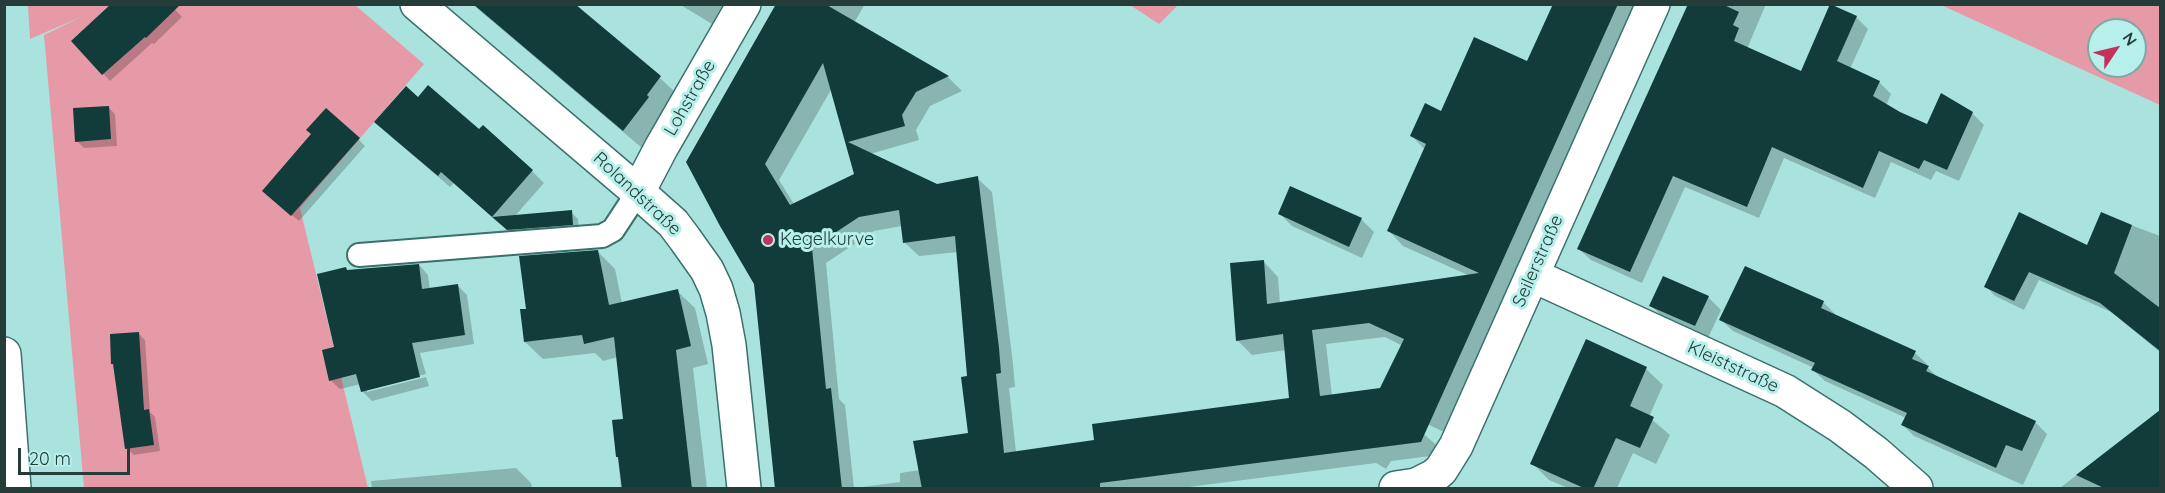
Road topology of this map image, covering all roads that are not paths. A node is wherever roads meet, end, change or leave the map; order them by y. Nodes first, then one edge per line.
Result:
1 (417, 4) edge
2 (744, 4) edge
3 (1653, 4) edge
4 (638, 192) junction
5 (359, 255) dead end
6 (1532, 275) junction
7 (4, 354) edge
8 (14, 489) edge
9 (744, 489) edge
10 (1396, 489) edge
11 (1916, 489) edge

1 - 4 street, Rolandstraße
2 - 4 street, Lohstraße
3 - 6 street, Seilerstraße
4 - 5 lane
4 - 9 street, Rolandstraße
6 - 10 street, Seilerstraße
6 - 11 street, Kleiststraße
7 - 8 street

